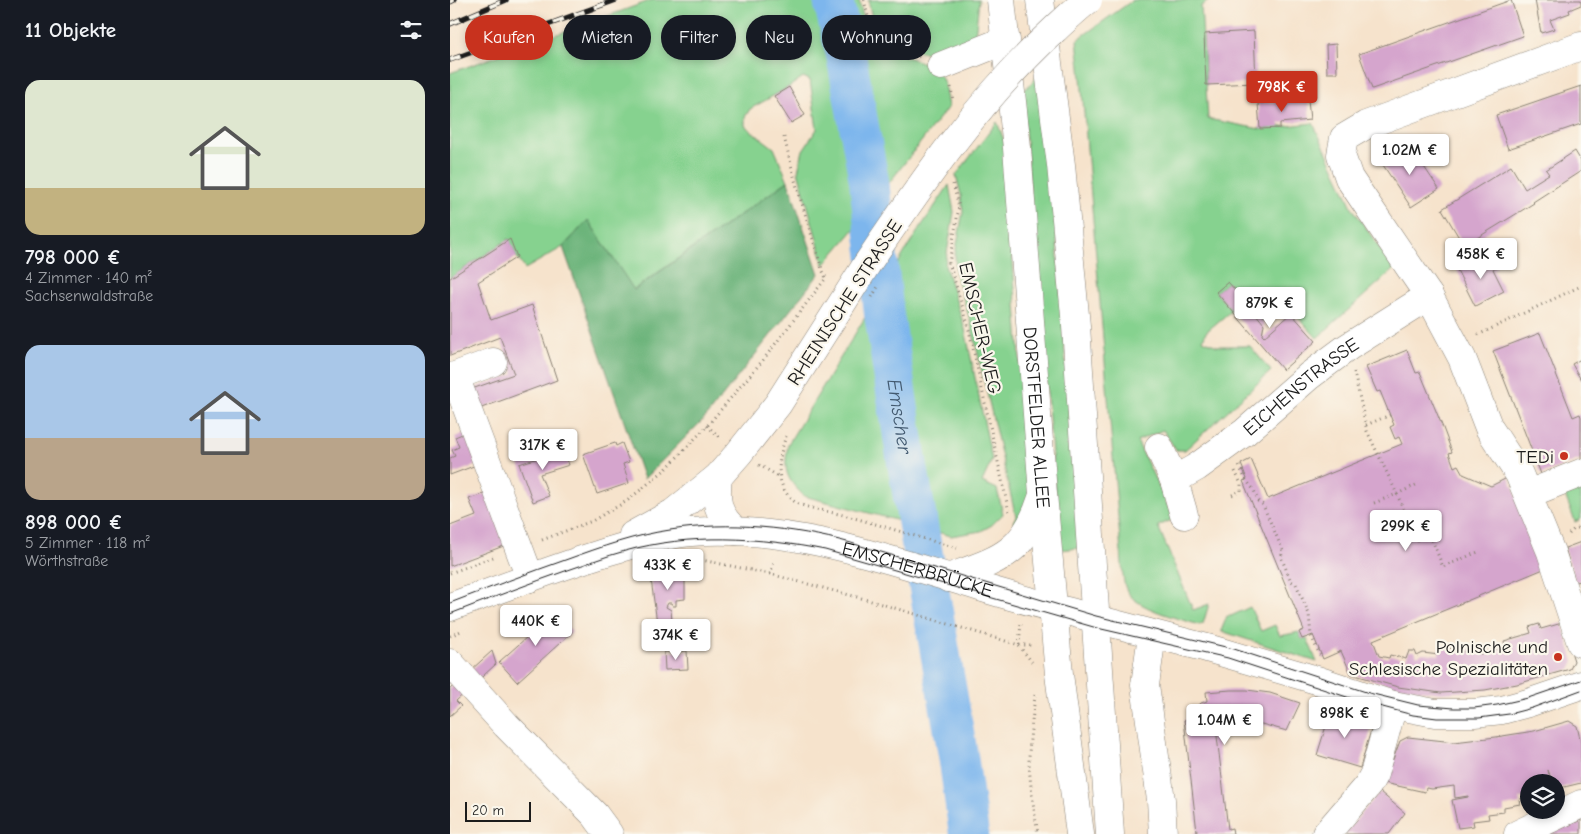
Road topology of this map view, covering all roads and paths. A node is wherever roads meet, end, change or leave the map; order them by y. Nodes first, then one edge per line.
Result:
1 (864, 0) edge
2 (1001, 0) edge
3 (1040, 0) edge
4 (1088, 0) edge
5 (1006, 40) junction
6 (1581, 46) edge
7 (941, 66) junction
8 (953, 109) dead end
9 (784, 137) dead end
10 (953, 182) dead end
11 (832, 270) dead end
12 (826, 278) junction
13 (1581, 286) edge
14 (1429, 296) junction
15 (840, 306) junction
16 (1455, 346) junction
17 (1348, 347) junction
18 (493, 362) dead end
19 (1390, 415) dead end
20 (1366, 425) junction
21 (1159, 447) dead end
22 (1240, 468) dead end
23 (1234, 470) dead end
24 (1581, 473) edge
25 (778, 476) dead end
26 (718, 477) junction
27 (1174, 480) junction
28 (1418, 484) dead end
29 (1043, 494) junction
30 (1396, 494) junction
31 (1528, 494) junction
32 (1232, 495) dead end
33 (796, 503) junction
34 (1374, 503) dead end
35 (794, 508) dead end
36 (1184, 515) dead end
37 (1008, 519) dead end
38 (736, 531) junction
39 (519, 548) junction
40 (964, 548) dead end
41 (1478, 552) dead end
42 (568, 564) junction
43 (774, 564) dead end
44 (650, 566) dead end
45 (450, 573) edge
46 (770, 574) junction
47 (530, 578) junction
48 (948, 578) junction
49 (450, 607) edge
50 (1053, 607) junction
51 (1096, 619) junction
52 (468, 628) dead end
53 (1152, 635) junction
54 (450, 636) edge
55 (1019, 637) dead end
56 (1581, 642) edge
57 (1017, 644) junction
58 (1032, 644) dead end
59 (1322, 660) dead end
60 (450, 663) edge
61 (1035, 666) dead end
62 (1581, 684) edge
63 (1036, 690) dead end
64 (1392, 705) junction
65 (1581, 804) edge
66 (609, 834) edge
67 (1038, 834) edge
68 (1080, 834) edge
69 (1110, 834) edge
70 (1163, 834) edge
71 (1326, 834) edge
72 (1518, 834) edge

1 - 7 path
2 - 5 main road, DORSTFELDER ALLEE
3 - 51 main road
4 - 15 main road, RHEINISCHE STRASSE, bridge
5 - 7 main road
5 - 29 main road, DORSTFELDER ALLEE
6 - 14 main road
7 - 8 path
9 - 12 path
10 - 37 path, EMSCHER-WEG
11 - 12 path
12 - 15 path
12 - 39 path
13 - 16 path
14 - 16 main road
14 - 17 main road, EICHENSTRASSE
15 - 26 main road, RHEINISCHE STRASSE
16 - 31 main road
17 - 20 path
17 - 27 main road, EICHENSTRASSE
18 - 39 main road
19 - 20 path
20 - 30 path
21 - 27 main road
22 - 59 path
23 - 32 path
24 - 31 main road
25 - 33 path
26 - 38 main road
26 - 42 main road, RHEINISCHE STRASSE
27 - 36 main road
28 - 30 path
29 - 48 main road
29 - 50 main road, DORSTFELDER ALLEE
30 - 34 path
30 - 41 path
31 - 56 main road
33 - 35 path
33 - 40 path
38 - 42 main road, RHEINISCHE STRASSE
38 - 48 main road, EMSCHERBRÜCKE
39 - 45 path
39 - 47 main road
42 - 47 main road, RHEINISCHE STRASSE
43 - 46 path
44 - 46 path
46 - 57 path
47 - 49 main road, RHEINISCHE STRASSE
48 - 50 main road, EMSCHERBRÜCKE
50 - 51 main road, EMSCHERBRÜCKE
50 - 68 main road, DORSTFELDER ALLEE
51 - 53 main road, EMSCHERBRÜCKE
51 - 69 main road
52 - 54 path
53 - 64 main road, EMSCHERBRÜCKE
53 - 70 main road
55 - 57 path
57 - 58 path
57 - 61 path
60 - 66 main road
62 - 64 main road, EMSCHERBRÜCKE
63 - 67 path
64 - 71 main road
65 - 72 main road

